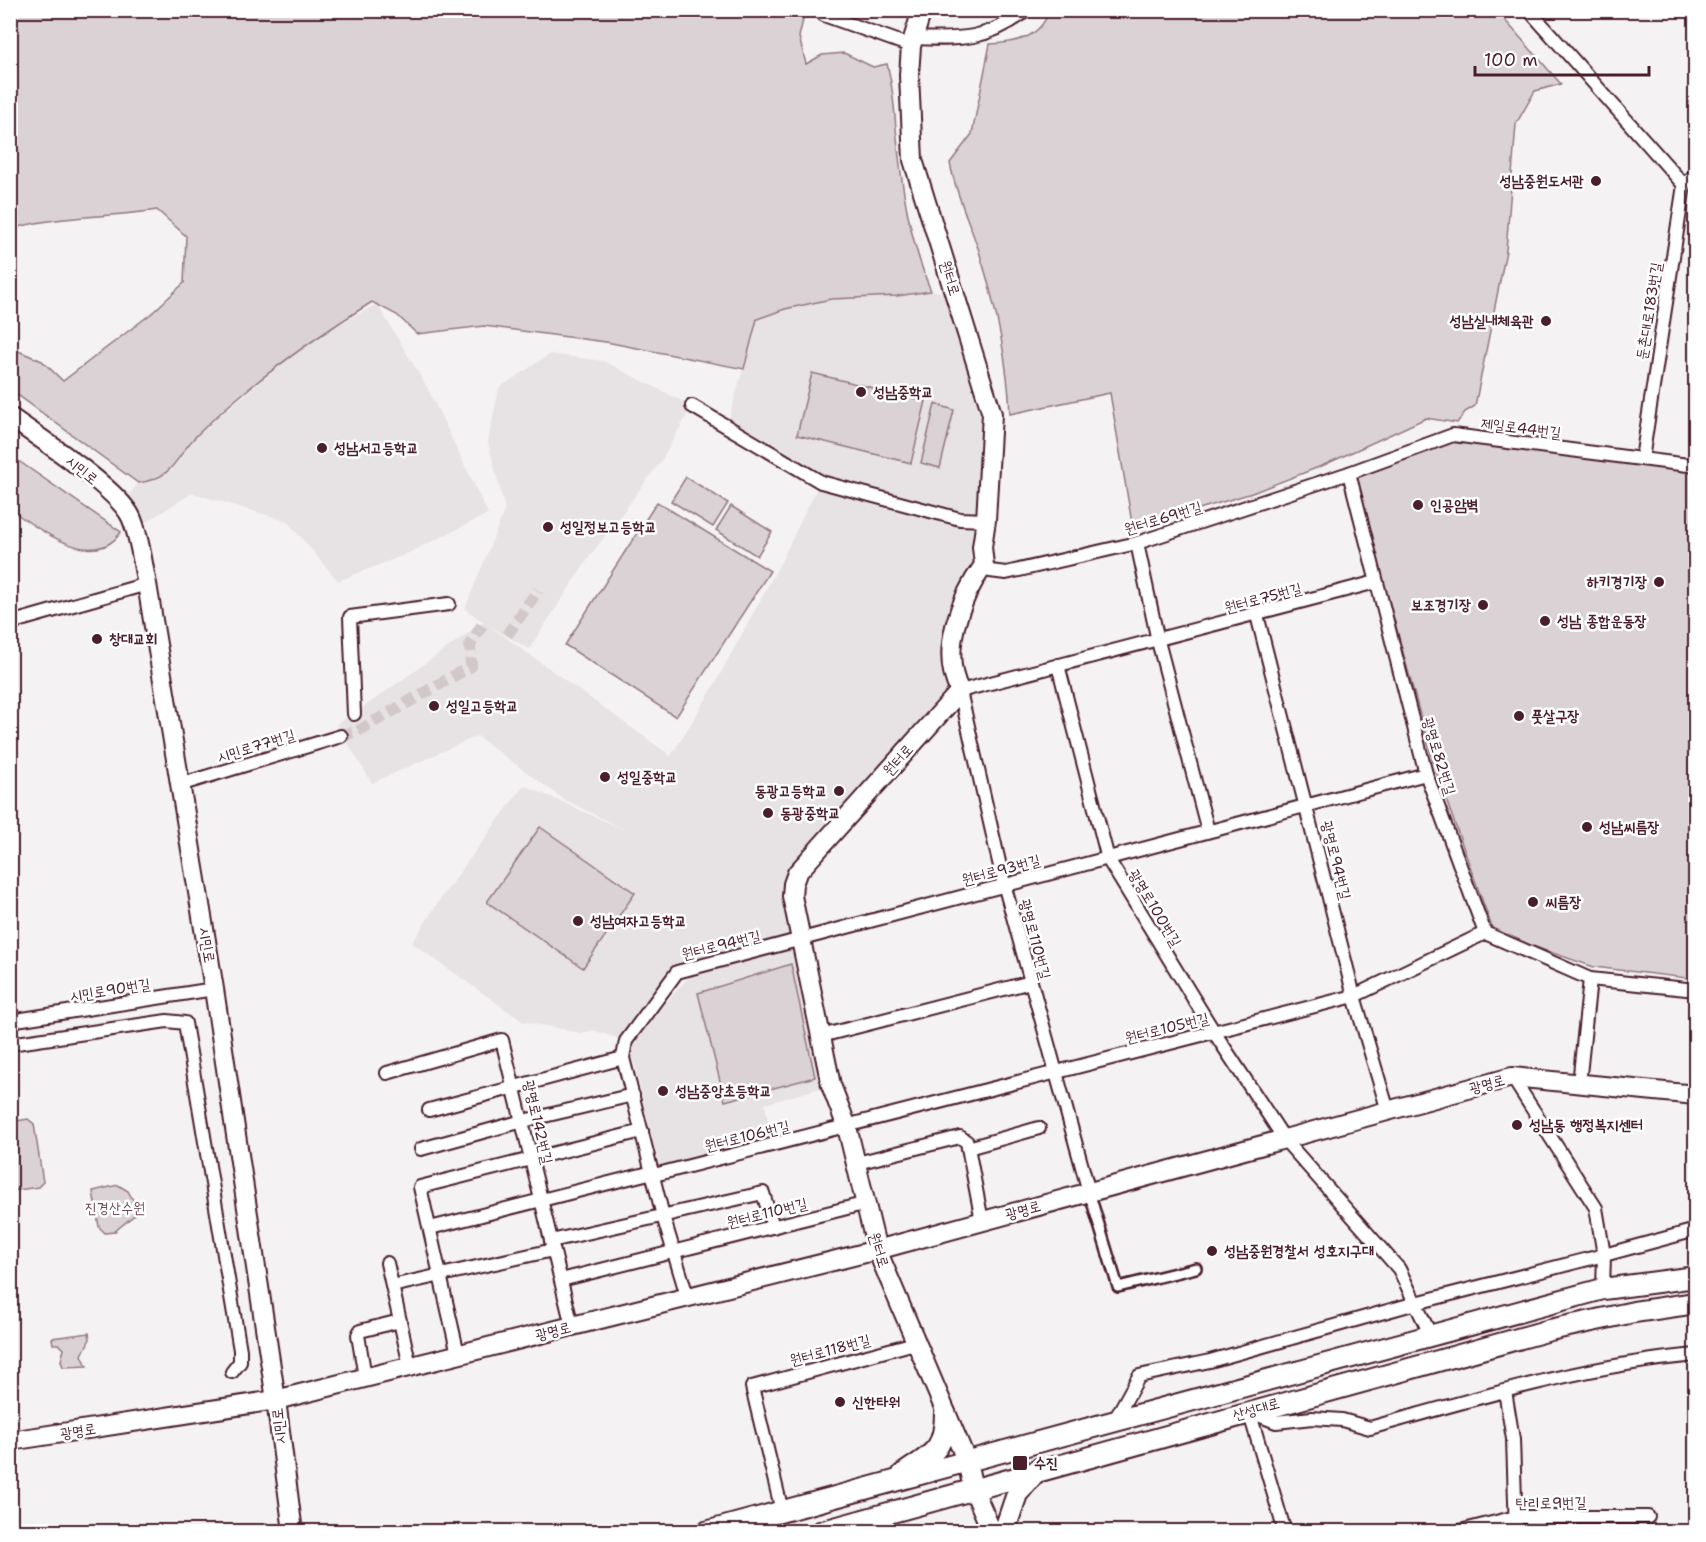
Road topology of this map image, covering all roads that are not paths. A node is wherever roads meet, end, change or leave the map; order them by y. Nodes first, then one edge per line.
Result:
1 (825, 10) edge
2 (922, 10) edge
3 (1027, 10) edge
4 (1529, 10) edge
5 (912, 42) junction
6 (1695, 174) edge
7 (1684, 185) junction
8 (692, 406) dead end
9 (10, 417) edge
10 (1642, 459) junction
11 (1695, 466) edge
12 (1348, 473) junction
13 (986, 520) junction
14 (1137, 543) junction
15 (984, 566) junction
16 (1376, 582) junction
17 (147, 584) junction
18 (449, 604) dead end
19 (1257, 615) junction
20 (10, 622) edge
21 (1158, 641) junction
22 (1058, 665) junction
23 (960, 691) junction
24 (354, 714) dead end
25 (341, 736) tunnel mouth
26 (1426, 774) junction
27 (179, 785) junction
28 (1308, 808) junction
29 (1208, 831) junction
30 (1108, 859) junction
31 (1004, 884) junction
32 (1485, 933) junction
33 (802, 939) junction
34 (1590, 979) junction
35 (1031, 982) junction
36 (214, 989) junction
37 (1695, 990) edge
38 (1354, 996) junction
39 (10, 1021) edge
40 (1214, 1032) junction
41 (821, 1036) junction
42 (10, 1044) edge
43 (623, 1058) junction
44 (1055, 1072) junction
45 (387, 1073) dead end
46 (1512, 1077) junction
47 (1579, 1084) junction
48 (515, 1086) junction
49 (633, 1095) junction
50 (1695, 1095) edge
51 (429, 1110) dead end
52 (1388, 1111) junction
53 (523, 1120) junction
54 (848, 1127) junction
55 (1039, 1128) dead end
56 (642, 1131) junction
57 (1285, 1140) junction
58 (968, 1148) junction
59 (421, 1149) dead end
60 (532, 1158) junction
61 (857, 1163) junction
62 (654, 1174) junction
63 (1089, 1192) junction
64 (541, 1201) junction
65 (867, 1203) junction
66 (663, 1216) junction
67 (982, 1221) junction
68 (772, 1227) junction
69 (430, 1228) junction
70 (1695, 1230) edge
71 (552, 1246) junction
72 (877, 1250) junction
73 (674, 1252) junction
74 (1604, 1255) junction
75 (387, 1263) dead end
76 (1196, 1268) dead end
77 (441, 1276) junction
78 (1695, 1277) edge
79 (561, 1280) junction
80 (392, 1286) junction
81 (1603, 1289) junction
82 (688, 1299) junction
83 (1416, 1303) junction
84 (1695, 1303) edge
85 (400, 1321) junction
86 (572, 1326) junction
87 (1431, 1336) junction
88 (915, 1343) junction
89 (458, 1354) junction
90 (1695, 1354) edge
91 (410, 1366) junction
92 (232, 1372) dead end
93 (365, 1377) junction
94 (1506, 1391) junction
95 (276, 1400) junction
96 (1249, 1411) junction
97 (945, 1413) junction
98 (1113, 1423) junction
99 (10, 1441) edge
100 (967, 1462) junction
101 (1038, 1469) junction
102 (891, 1483) junction
103 (974, 1488) junction
104 (782, 1511) junction
105 (1516, 1517) junction
106 (1648, 1517) dead end
107 (293, 1532) edge
108 (706, 1532) edge
109 (820, 1532) edge
110 (992, 1532) edge
111 (1004, 1532) edge
112 (1285, 1532) edge
113 (1456, 1532) edge
114 (1516, 1532) edge

1 - 5 street
2 - 5 main road, 원터로
3 - 5 street
4 - 7 street
5 - 13 main road, 원터로
6 - 7 street
7 - 10 street, 둔촌대로183번길
8 - 13 street
9 - 17 main road, 시민로
10 - 11 street, 제일로44번길
10 - 12 street, 제일로44번길
12 - 14 street, 원터로69번길
12 - 16 street, 광명로82번길
13 - 15 main road, 원터로
14 - 15 street, 원터로69번길
14 - 21 street
15 - 23 main road
16 - 19 street, 원터로75번길
16 - 26 street, 광명로82번길
17 - 20 street
17 - 27 main road, 시민로
18 - 24 street
19 - 21 street, 원터로75번길
19 - 28 street, 광명로94번길
21 - 22 street, 원터로75번길
21 - 29 street
22 - 23 street, 원터로75번길
22 - 30 street, 광명로100번길
23 - 31 street, 광명로110번길
23 - 33 main road, 원터로
25 - 27 street, 시민로77번길
26 - 28 street, 원터로93번길
26 - 32 street, 광명로82번길
27 - 36 main road, 시민로
28 - 29 street, 원터로93번길
28 - 38 street, 광명로94번길
29 - 30 street, 원터로93번길
30 - 31 street, 원터로93번길
30 - 40 street, 광명로100번길
31 - 33 street, 원터로93번길
31 - 35 street, 광명로110번길
32 - 34 street
32 - 38 street, 원터로105번길
33 - 41 main road, 원터로
33 - 43 street, 원터로94번길
34 - 37 street
34 - 47 street
35 - 41 street
35 - 44 street, 광명로110번길
36 - 39 street, 시민로90번길
36 - 95 main road, 시민로
38 - 40 street, 원터로105번길
38 - 52 street, 광명로94번길
40 - 44 street, 원터로105번길
40 - 57 street, 광명로100번길
41 - 54 main road, 원터로
42 - 92 street
43 - 48 street
43 - 49 street
44 - 54 street, 원터로105번길
44 - 63 street, 광명로110번길
45 - 48 street, 광명로142번길
46 - 47 main road, 광명로
46 - 52 main road, 광명로
46 - 74 street
47 - 50 main road, 광명로
48 - 51 street
48 - 53 street, 광명로142번길
49 - 53 street
49 - 56 street
52 - 57 main road, 광명로
53 - 59 street
53 - 60 street, 광명로142번길
54 - 61 main road, 원터로
54 - 62 street, 원터로106번길
55 - 58 street
56 - 60 street
56 - 62 street
57 - 63 main road, 광명로
57 - 83 street
58 - 61 street
58 - 67 street
60 - 64 street, 광명로142번길
60 - 69 street
61 - 65 main road, 원터로
62 - 64 street, 원터로106번길
62 - 66 street
63 - 67 main road, 광명로
63 - 76 street
64 - 69 street, 원터로106번길
64 - 71 street, 광명로142번길
65 - 68 street, 원터로110번길
65 - 72 main road, 원터로
66 - 68 street
66 - 71 street
66 - 73 street
67 - 72 main road, 광명로
68 - 73 street, 원터로110번길
69 - 77 street
70 - 74 street
71 - 77 street
71 - 79 street, 광명로142번길
72 - 82 main road, 광명로
72 - 88 main road, 원터로
73 - 79 street, 원터로110번길
73 - 82 street
74 - 81 street
74 - 83 street
75 - 80 street
77 - 80 street
77 - 89 street
78 - 81 main road, 산성대로
79 - 86 street, 광명로142번길
80 - 85 street
81 - 87 main road, 산성대로
82 - 86 main road, 광명로
83 - 87 street
83 - 98 street
84 - 96 main road, 산성대로
85 - 91 street
85 - 93 street
86 - 89 main road, 광명로
87 - 98 main road, 산성대로
88 - 97 main road, 원터로
88 - 104 street, 원터로118번길
89 - 91 main road, 광명로
90 - 94 street
91 - 93 main road, 광명로
93 - 95 main road, 광명로
94 - 96 street
94 - 105 street
95 - 99 main road, 광명로
95 - 107 main road, 시민로
96 - 101 main road, 산성대로
96 - 112 street
97 - 100 main road, 원터로
97 - 102 main road
98 - 100 main road, 산성대로
100 - 102 main road, 산성대로
100 - 103 main road, 원터로
101 - 103 main road, 산성대로
101 - 111 main road
102 - 104 main road, 산성대로
103 - 109 main road, 산성대로
103 - 110 main road, 원터로
104 - 108 main road, 산성대로
105 - 106 street, 탄리로9번길
105 - 113 street, 탄리로9번길
105 - 114 street

